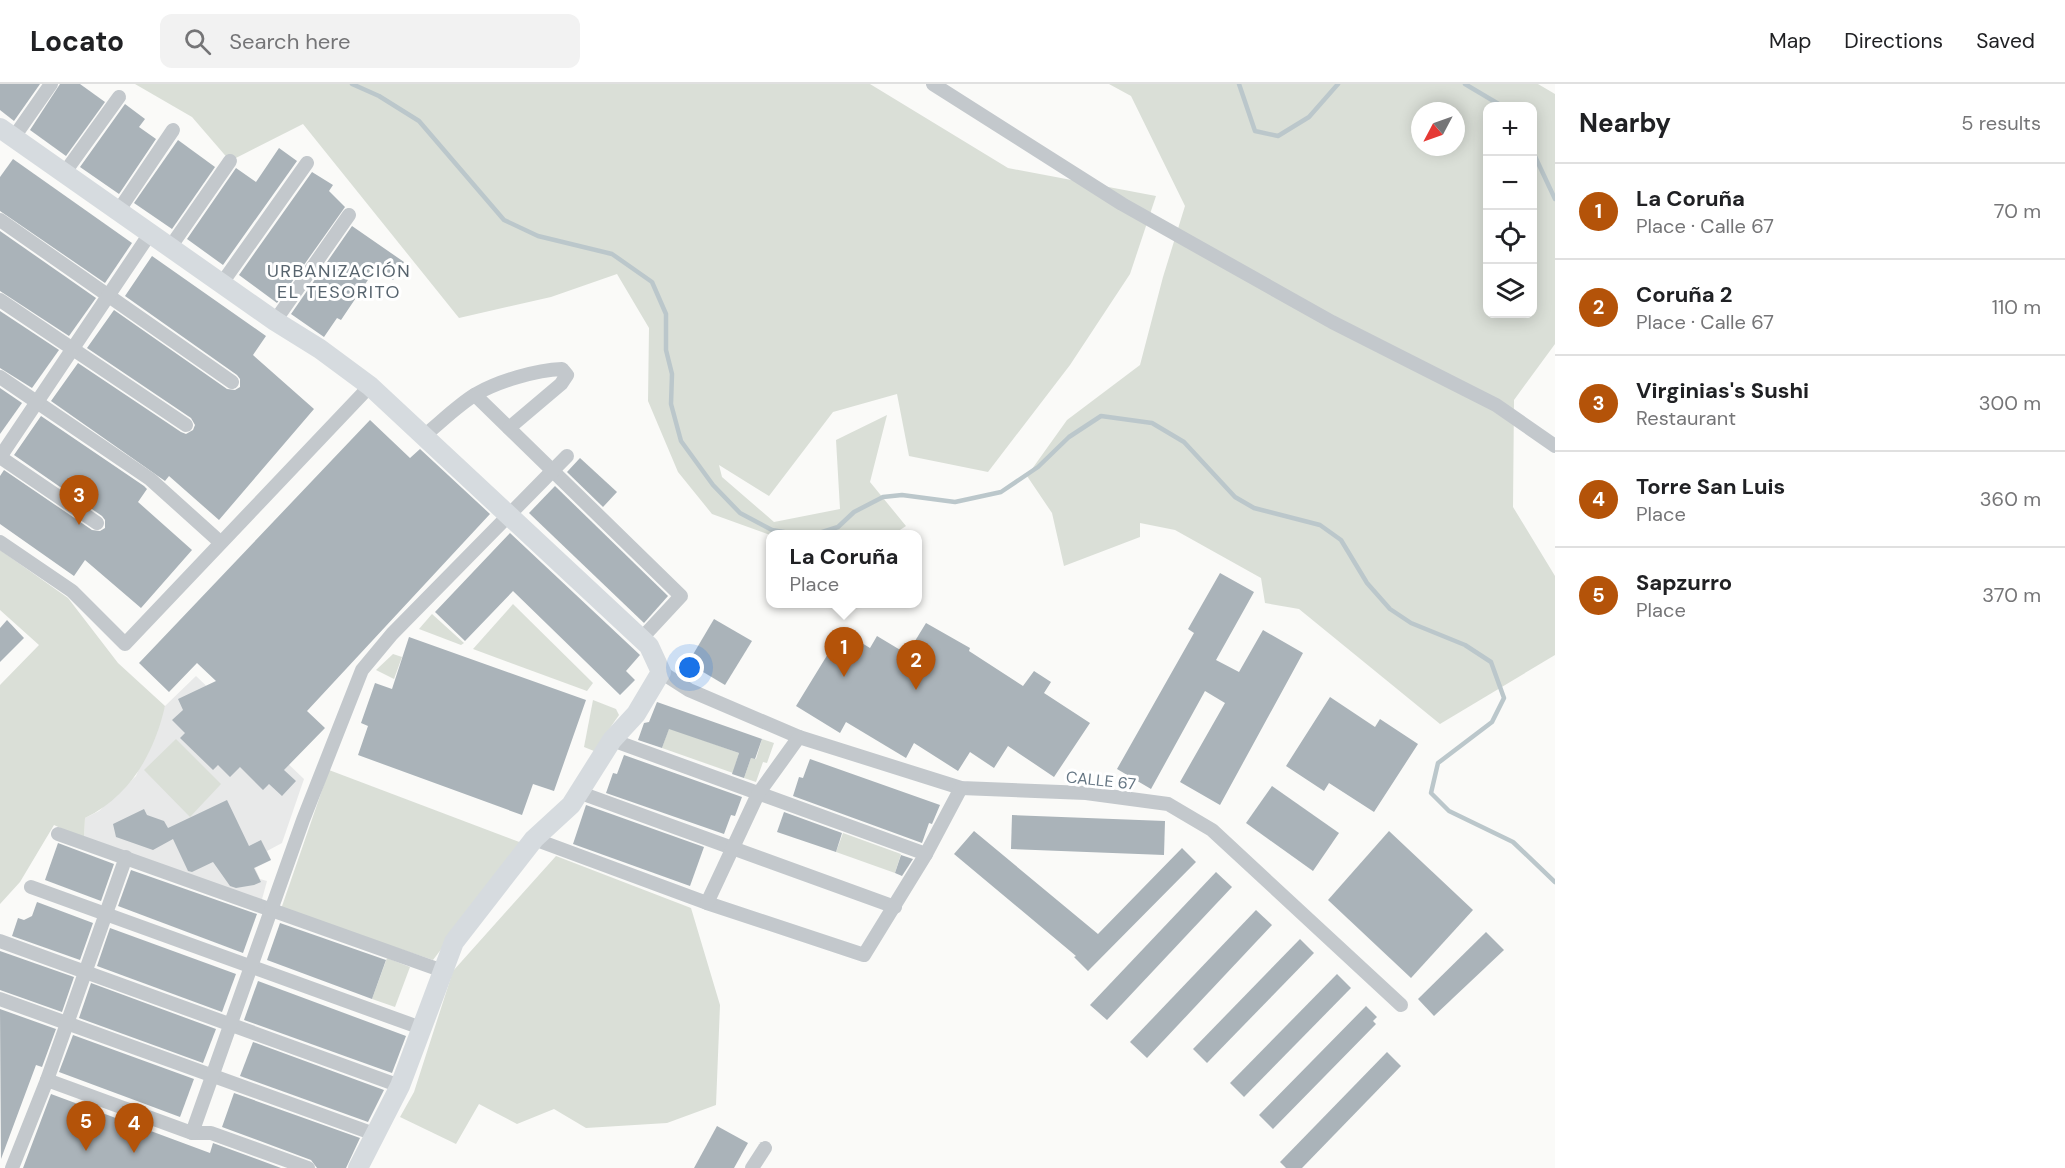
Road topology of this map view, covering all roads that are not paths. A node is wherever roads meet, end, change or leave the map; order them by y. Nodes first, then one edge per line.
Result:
1 (51, 84) edge
2 (933, 84) edge
3 (119, 97) dead end
4 (173, 130) dead end
5 (6, 136) edge
6 (230, 161) dead end
7 (307, 163) dead end
8 (65, 172) junction
9 (119, 210) junction
10 (349, 215) dead end
11 (0, 220) edge
12 (152, 232) junction
13 (171, 246) junction
14 (222, 283) junction
15 (109, 297) junction
16 (0, 300) edge
17 (275, 321) junction
18 (73, 350) junction
19 (0, 377) edge
20 (232, 382) dead end
21 (370, 386) junction
22 (476, 394) junction
23 (38, 403) junction
24 (186, 425) dead end
25 (509, 428) junction
26 (425, 435) junction
27 (1555, 446) edge
28 (567, 456) dead end
29 (553, 470) junction
30 (508, 514) junction
31 (97, 523) dead end
32 (0, 542) edge
33 (220, 542) junction
34 (641, 639) junction
35 (661, 672) junction
36 (799, 737) junction
37 (612, 740) junction
38 (961, 788) junction
39 (579, 792) junction
40 (758, 794) junction
41 (58, 834) dead end
42 (534, 838) junction
43 (733, 849) junction
44 (927, 854) junction
45 (126, 857) junction
46 (31, 888) dead end
47 (707, 903) junction
48 (895, 907) junction
49 (271, 911) junction
50 (105, 914) junction
51 (0, 941) edge
52 (251, 967) junction
53 (442, 971) junction
54 (85, 972) junction
55 (0, 999) edge
56 (1401, 1005) dead end
57 (66, 1023) junction
58 (230, 1025) junction
59 (421, 1028) junction
60 (212, 1077) junction
61 (47, 1080) junction
62 (400, 1086) junction
63 (192, 1133) junction
64 (376, 1135) junction
65 (765, 1148) dead end
66 (12, 1168) edge
67 (308, 1168) edge
68 (357, 1168) edge
69 (752, 1168) edge

1 - 5 street
2 - 27 street
3 - 8 street
4 - 9 street
5 - 8 street
6 - 13 street
7 - 14 street
8 - 9 street
9 - 12 street
10 - 17 street
11 - 15 street
12 - 13 street
12 - 15 street
13 - 14 street
14 - 17 street
15 - 18 street
15 - 20 street
16 - 18 street
17 - 21 street
18 - 23 street
18 - 24 street
19 - 23 street
21 - 26 street
21 - 33 street
22 - 25 street
22 - 25 street
22 - 26 street
23 - 31 street
23 - 33 street
25 - 29 street
26 - 30 street
28 - 29 street
29 - 30 street
29 - 34 street
30 - 34 street
30 - 49 street
32 - 33 street
34 - 35 street
35 - 36 street, CALLE 67
35 - 37 street
36 - 38 street, CALLE 67
36 - 40 street
37 - 39 street
37 - 40 street
38 - 44 street
38 - 56 street, CALLE 67
39 - 42 street
39 - 43 street
40 - 43 street
40 - 44 street
41 - 45 street
42 - 47 street
42 - 53 street
43 - 47 street
43 - 48 street
44 - 48 street
45 - 49 street
45 - 50 street
46 - 50 street
47 - 48 street
49 - 52 street
49 - 53 street
50 - 52 street
50 - 54 street
51 - 54 street
52 - 58 street
52 - 59 street
53 - 59 street
54 - 57 street
54 - 58 street
55 - 57 street
57 - 60 street
57 - 61 street
58 - 60 street
58 - 62 street
59 - 62 street
60 - 63 street
60 - 64 street
61 - 63 street
61 - 66 street
62 - 64 street
63 - 67 street
64 - 68 street
65 - 69 street

